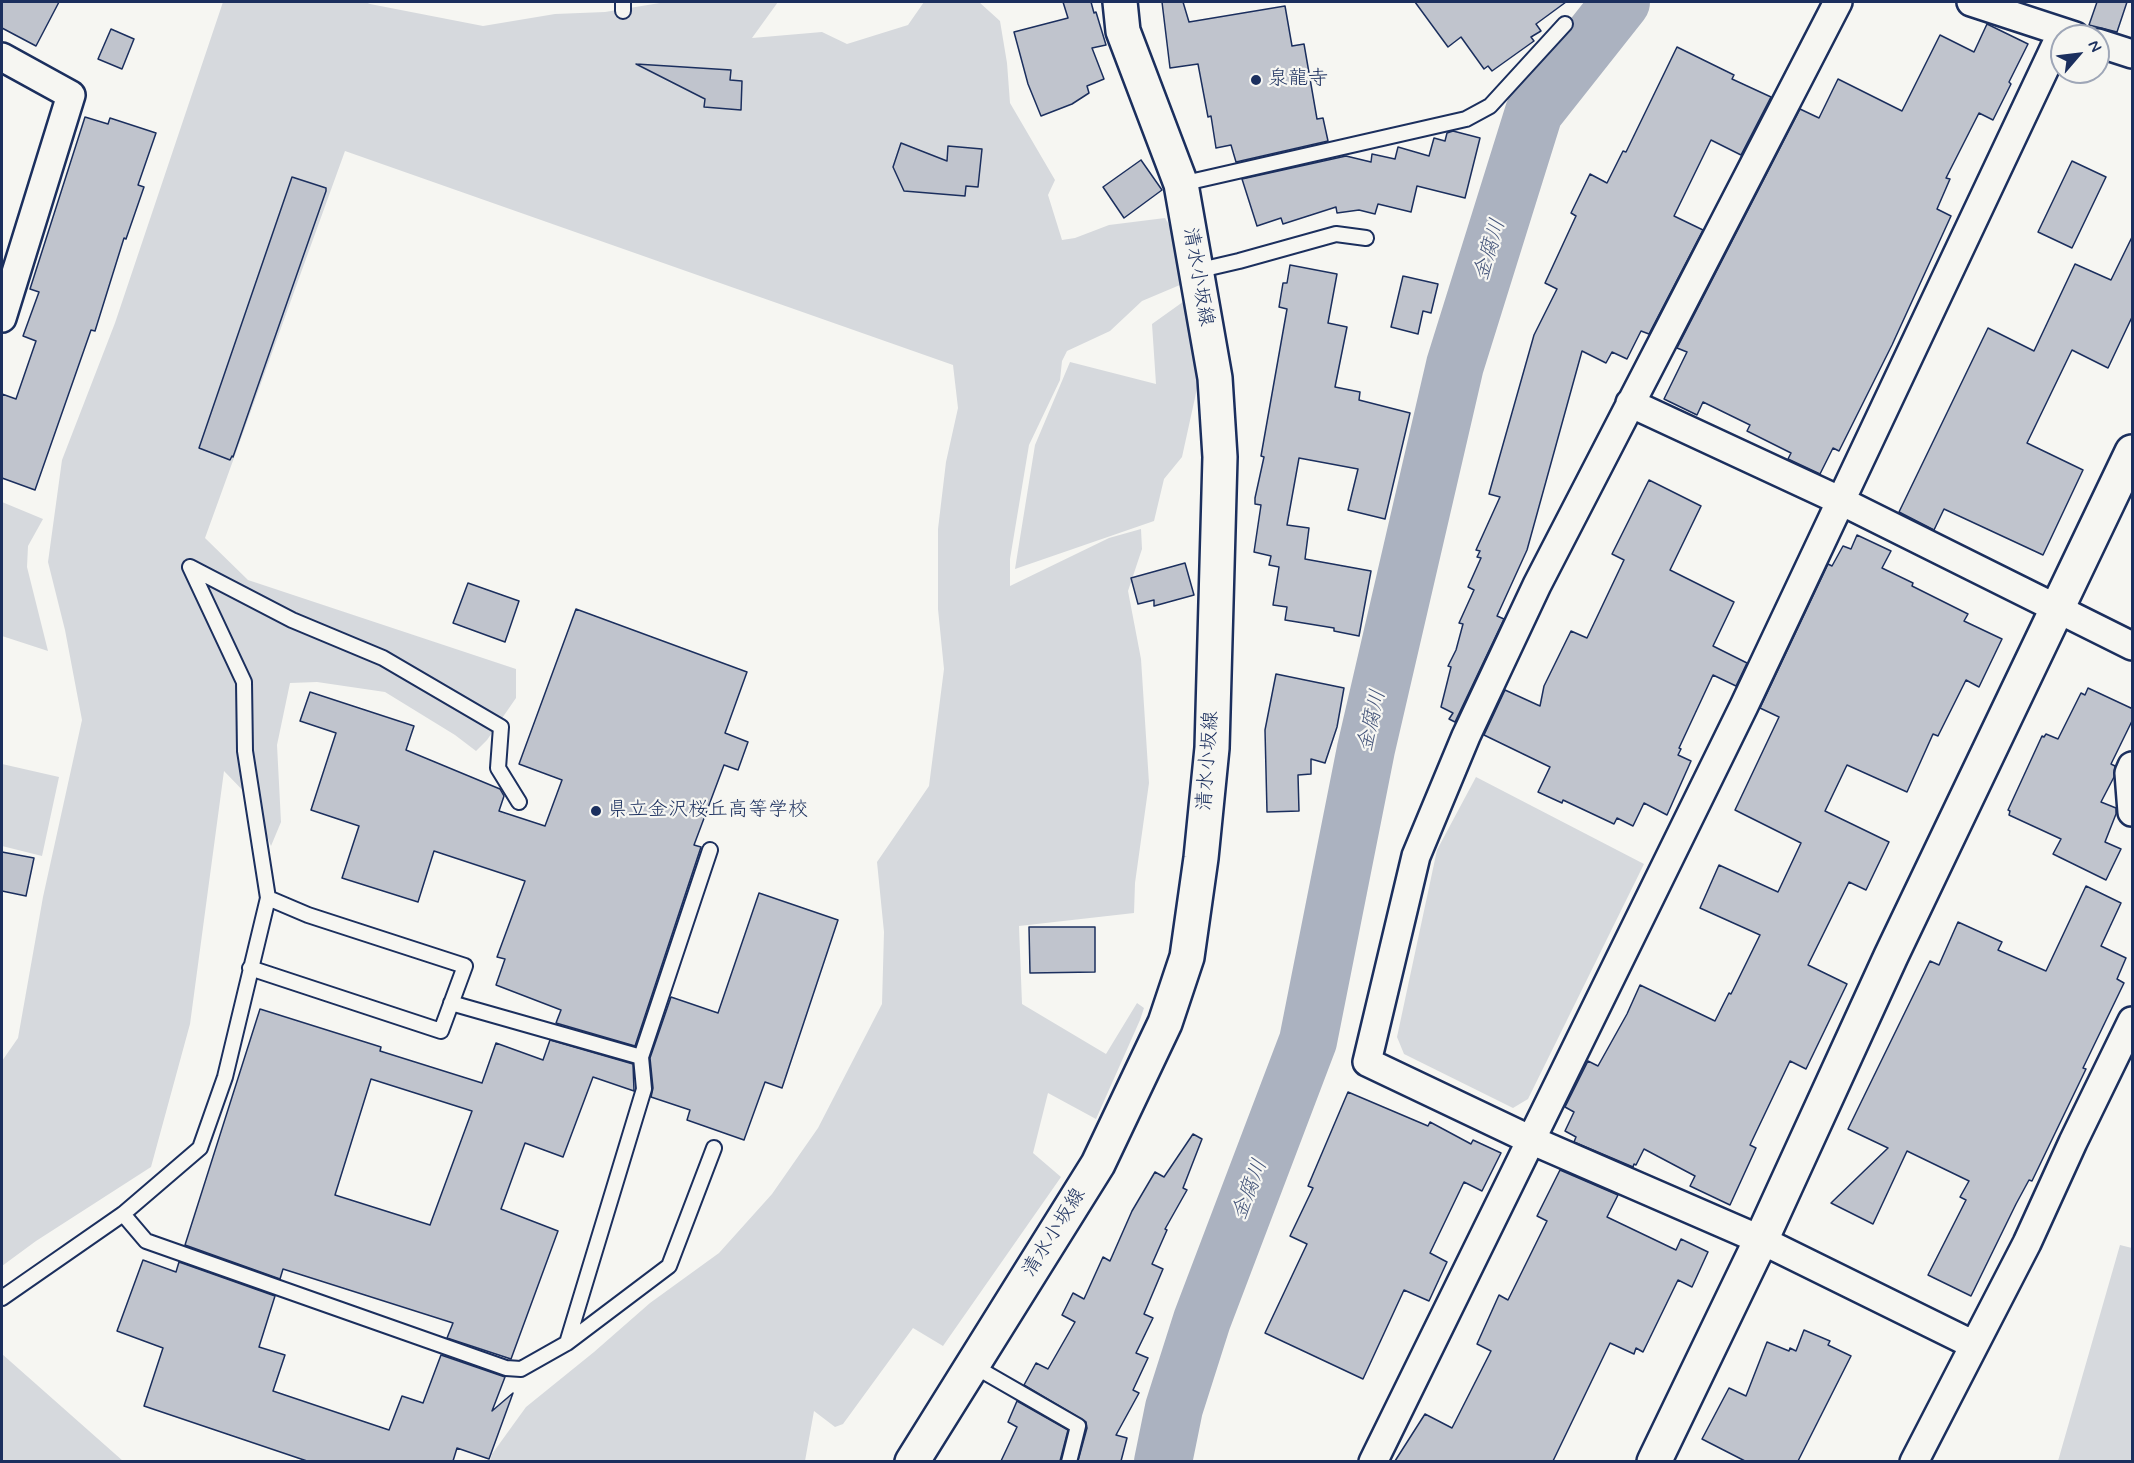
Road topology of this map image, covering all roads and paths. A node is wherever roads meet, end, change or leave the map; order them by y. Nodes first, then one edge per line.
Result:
1 (1120, 2) edge
2 (1838, 2) edge
3 (1971, 2) edge
4 (2005, 6) edge
5 (1565, 24) dead end
6 (2050, 26) edge
7 (2110, 47) edge
8 (2133, 54) edge
9 (2, 57) edge
10 (2050, 73) edge
11 (1181, 184) junction
12 (1366, 238) dead end
13 (1196, 271) junction
14 (2, 318) edge
15 (1630, 403) junction
16 (2133, 452) edge
17 (1840, 501) junction
18 (2058, 608) junction
19 (2133, 646) edge
20 (2133, 766) edge
21 (519, 802) dead end
22 (2133, 812) edge
23 (710, 850) dead end
24 (268, 897) junction
25 (250, 968) junction
26 (451, 1003) junction
27 (2133, 1021) edge
28 (641, 1057) junction
29 (1531, 1140) junction
30 (714, 1149) dead end
31 (123, 1214) junction
32 (1761, 1240) junction
33 (2, 1298) edge
34 (567, 1343) junction
35 (1974, 1345) junction
36 (972, 1365) junction
37 (912, 1461) edge
38 (1069, 1461) edge
39 (1373, 1461) edge
40 (1654, 1461) edge
41 (1914, 1461) edge

1 - 11 main road, 清水小坂線
2 - 15 street
3 - 4 street
4 - 6 street
5 - 11 lane
7 - 8 street
9 - 14 street
10 - 17 street
11 - 13 main road, 清水小坂線
12 - 13 lane
13 - 36 main road, 清水小坂線
15 - 17 street
15 - 29 street
16 - 18 main road
17 - 18 street
17 - 29 street
18 - 19 street
18 - 32 main road
20 - 22 street
21 - 24 lane
23 - 28 lane
24 - 25 lane
24 - 26 lane
25 - 26 lane
25 - 31 lane
26 - 28 lane
27 - 35 street
28 - 34 lane
29 - 32 street
29 - 39 street
30 - 34 lane
31 - 33 lane
31 - 34 lane
32 - 35 street
32 - 40 main road
35 - 41 street
36 - 37 main road, 清水小坂線
36 - 38 lane

